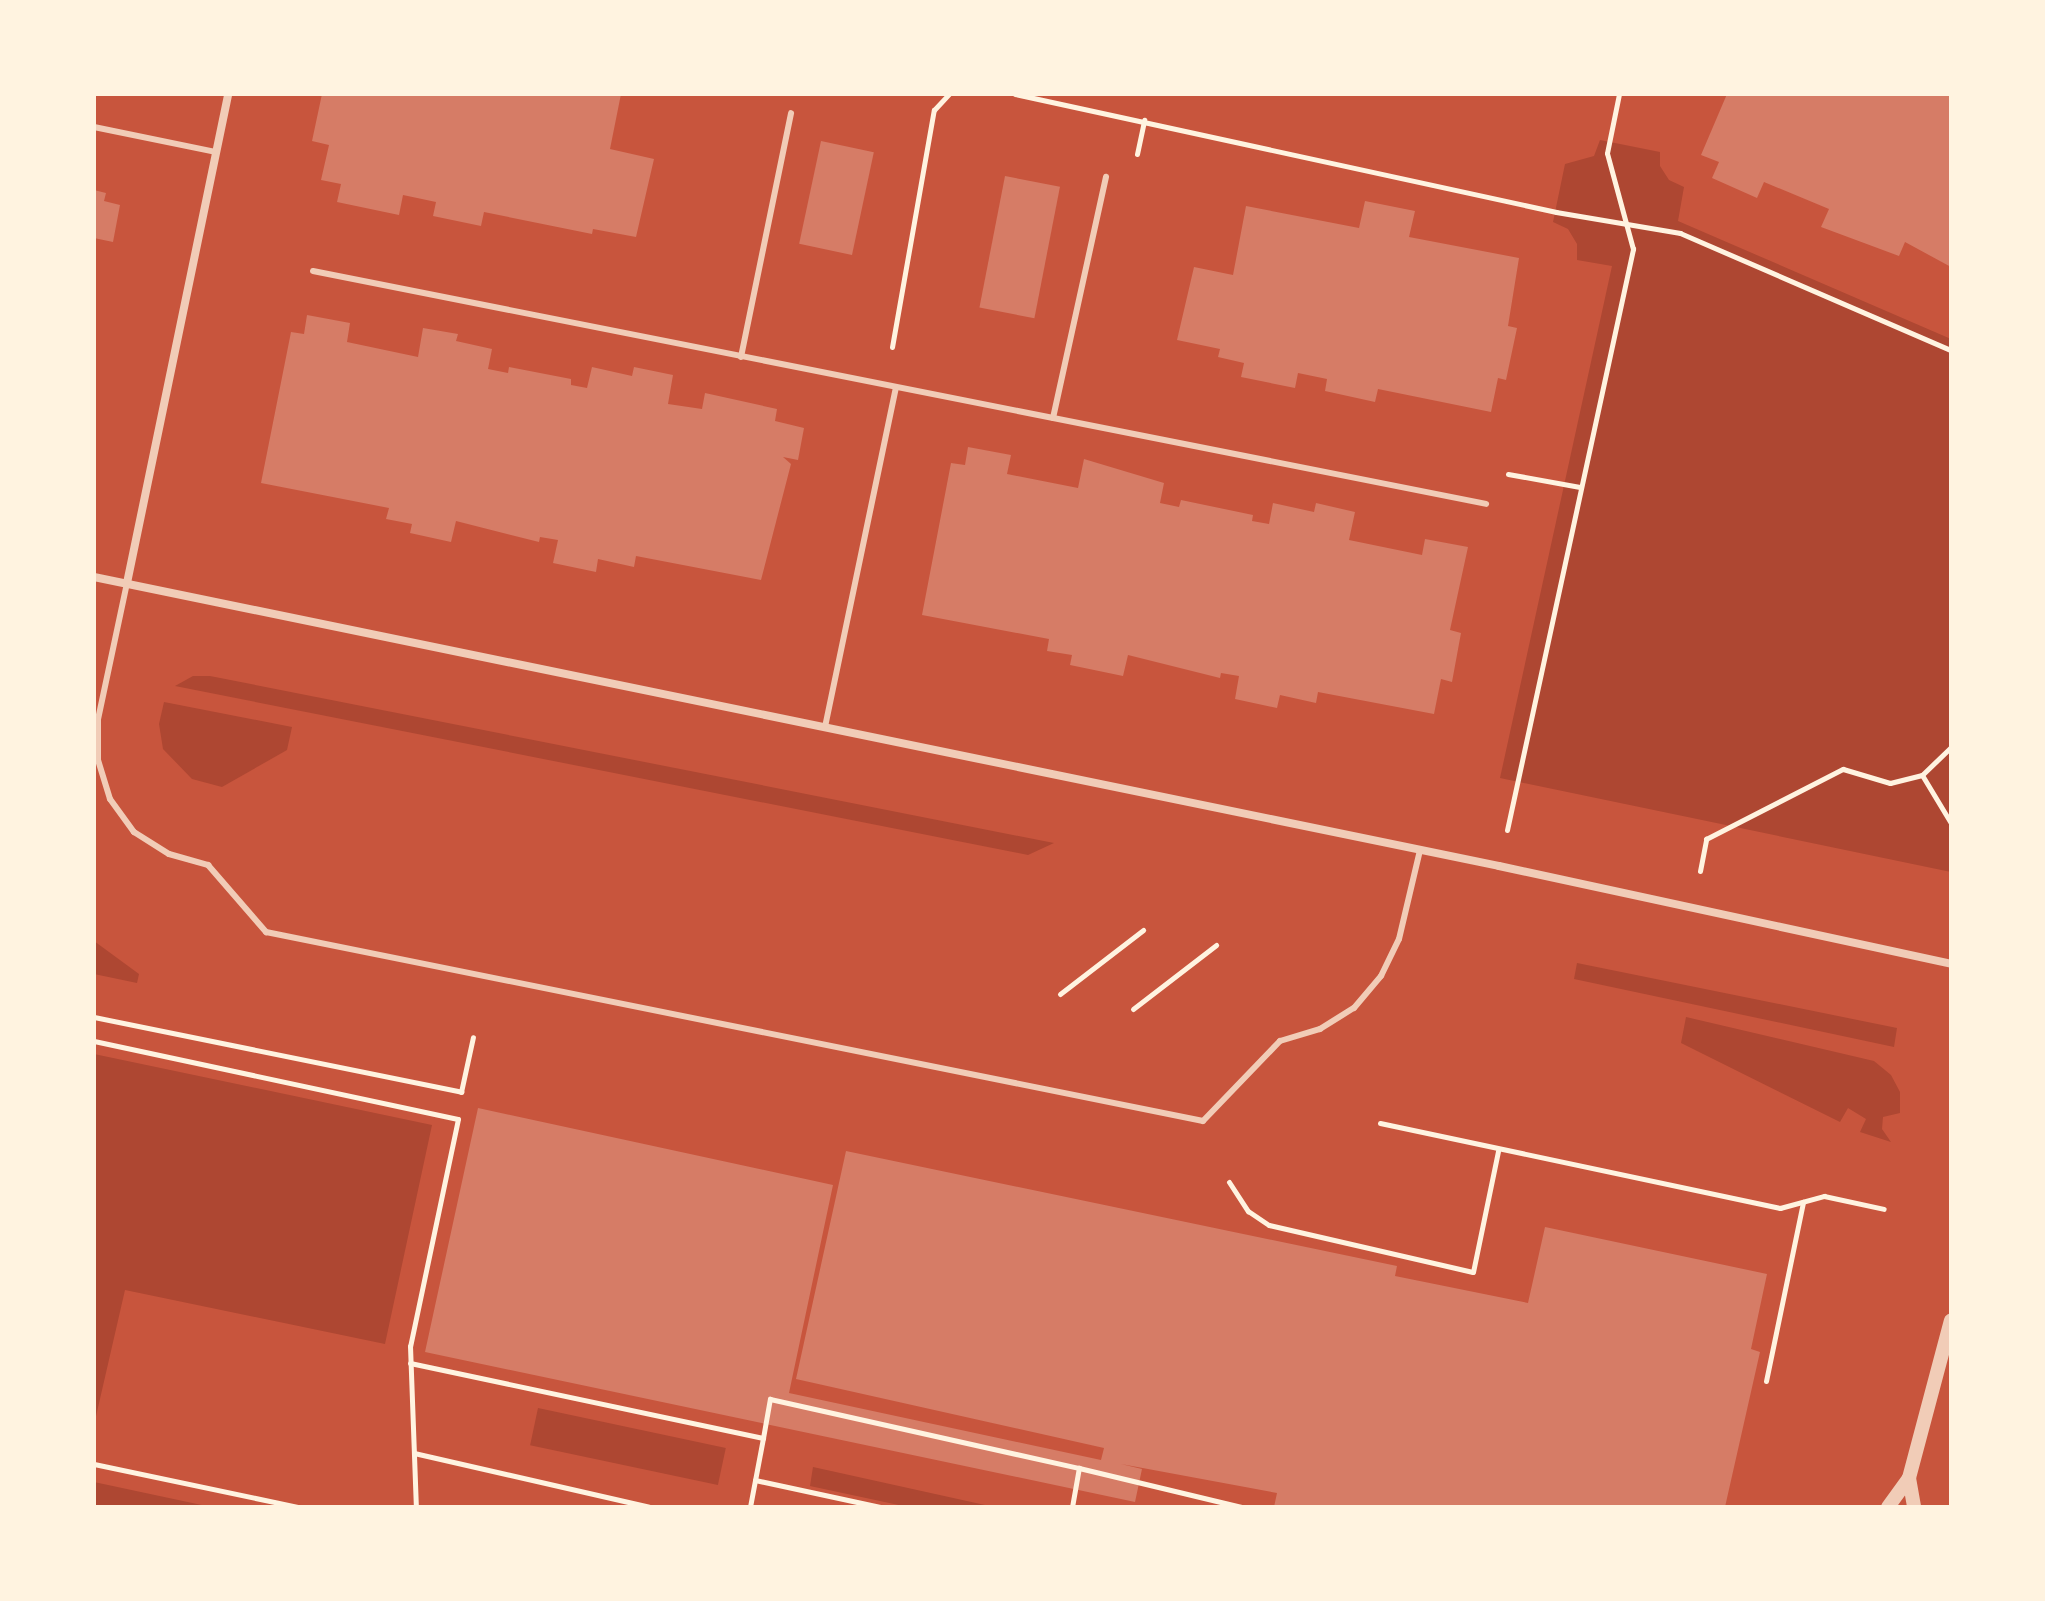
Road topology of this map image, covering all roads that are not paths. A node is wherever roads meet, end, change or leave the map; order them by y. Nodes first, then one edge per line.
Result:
1 (228, 94) edge
2 (791, 113) dead end
3 (94, 127) edge
4 (216, 152) junction
5 (1106, 177) dead end
6 (313, 271) dead end
7 (741, 357) junction
8 (896, 387) junction
9 (1053, 418) junction
10 (1486, 504) road end
11 (94, 577) edge
12 (127, 583) junction
13 (825, 727) junction
14 (1420, 850) junction
15 (1951, 964) edge
16 (1951, 1320) edge
17 (1909, 1478) junction
18 (1888, 1507) edge
19 (1914, 1507) edge

1 - 4 street
2 - 7 lane
3 - 4 lane
4 - 12 street
5 - 9 lane
6 - 7 lane
7 - 8 lane
8 - 9 lane
8 - 13 lane
9 - 10 lane
11 - 12 street
12 - 13 street
12 - 14 lane
13 - 14 street
14 - 15 street
16 - 17 street
17 - 18 street
17 - 19 street

